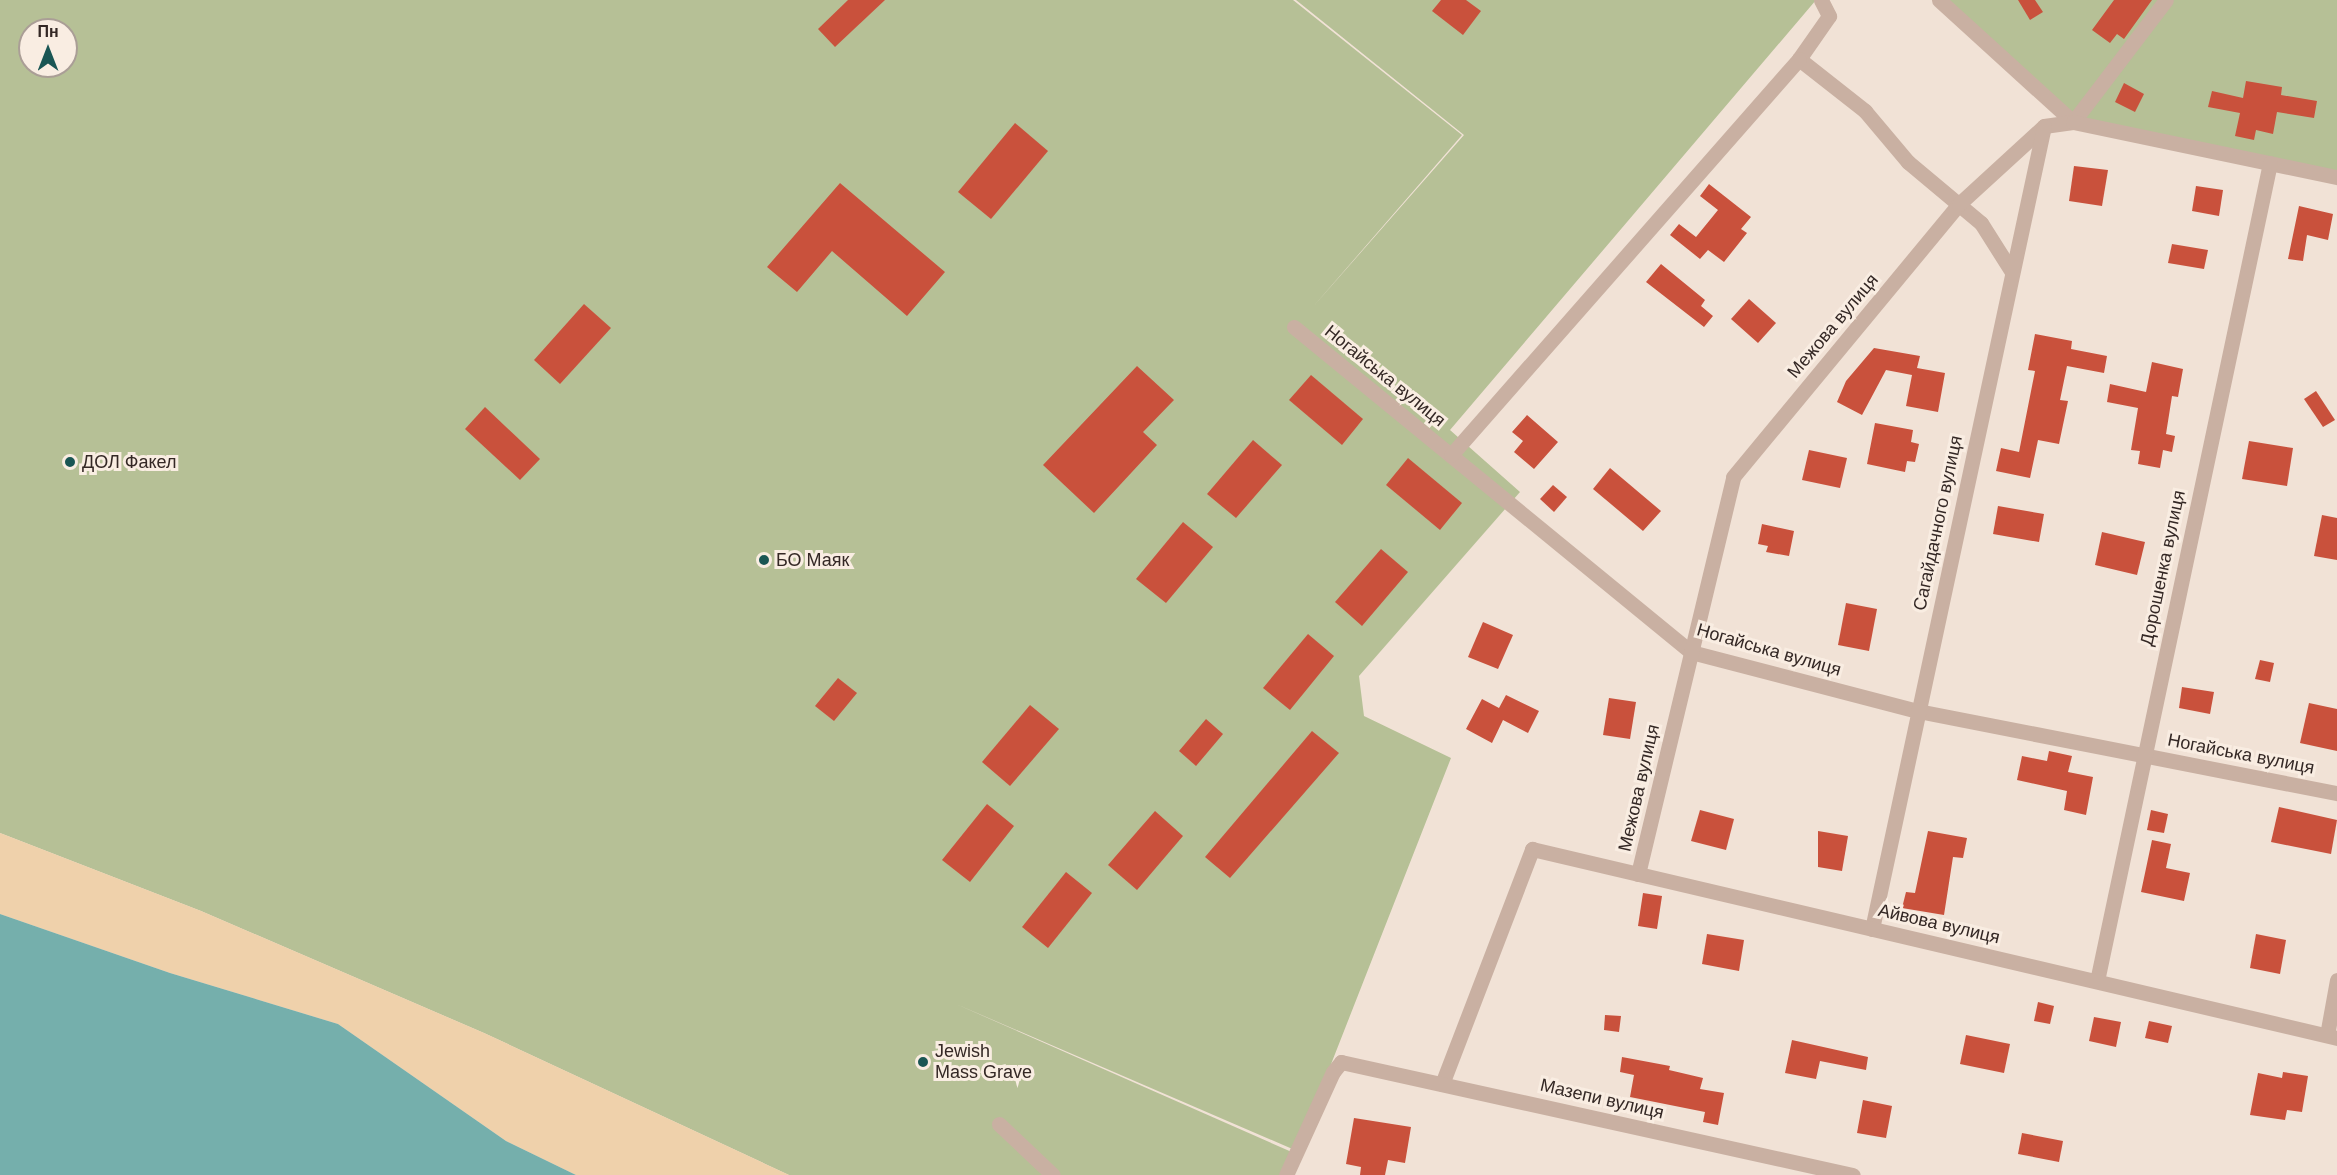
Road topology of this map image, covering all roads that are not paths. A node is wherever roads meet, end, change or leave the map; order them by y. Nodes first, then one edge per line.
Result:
1 (1821, 0) edge
2 (1939, 0) edge
3 (2166, 0) edge
4 (1799, 59) junction
5 (2073, 122) junction
6 (2044, 126) junction
7 (2270, 163) junction
8 (2337, 177) edge
9 (1959, 204) junction
10 (2012, 272) junction
11 (1294, 327) dead end
12 (1451, 455) junction
13 (1691, 652) junction
14 (1918, 711) junction
15 (2142, 754) junction
16 (2337, 794) edge
17 (1638, 874) junction
18 (1872, 929) junction
19 (2337, 980) edge
20 (2097, 981) junction
21 (2332, 1036) edge
22 (1442, 1084) junction
23 (999, 1124) dead end
24 (1053, 1175) edge
25 (1286, 1175) edge
26 (1853, 1175) edge

1 - 4 street
2 - 5 street
3 - 5 street
4 - 9 street
4 - 12 street
5 - 6 street
5 - 7 street
6 - 9 street, Межова вулиця
6 - 10 street, Сагайдачного вулиця
7 - 8 street
7 - 15 street, Дорошенка вулиця
9 - 10 street
9 - 13 street, Межова вулиця
10 - 14 street, Сагайдачного вулиця
11 - 12 street, Ногайська вулиця
12 - 13 street, Ногайська вулиця
13 - 14 street, Ногайська вулиця
13 - 17 street, Межова вулиця
14 - 15 street, Ногайська вулиця
14 - 18 street, Сагайдачного вулиця
15 - 16 street, Ногайська вулиця
15 - 20 street, Дорошенка вулиця
17 - 18 street, Айвова вулиця
17 - 22 street, Айвова вулиця
18 - 20 street, Айвова вулиця
19 - 21 street
20 - 21 street, Айвова вулиця
22 - 25 street, Мазепи вулиця
22 - 26 street, Мазепи вулиця
23 - 24 street

